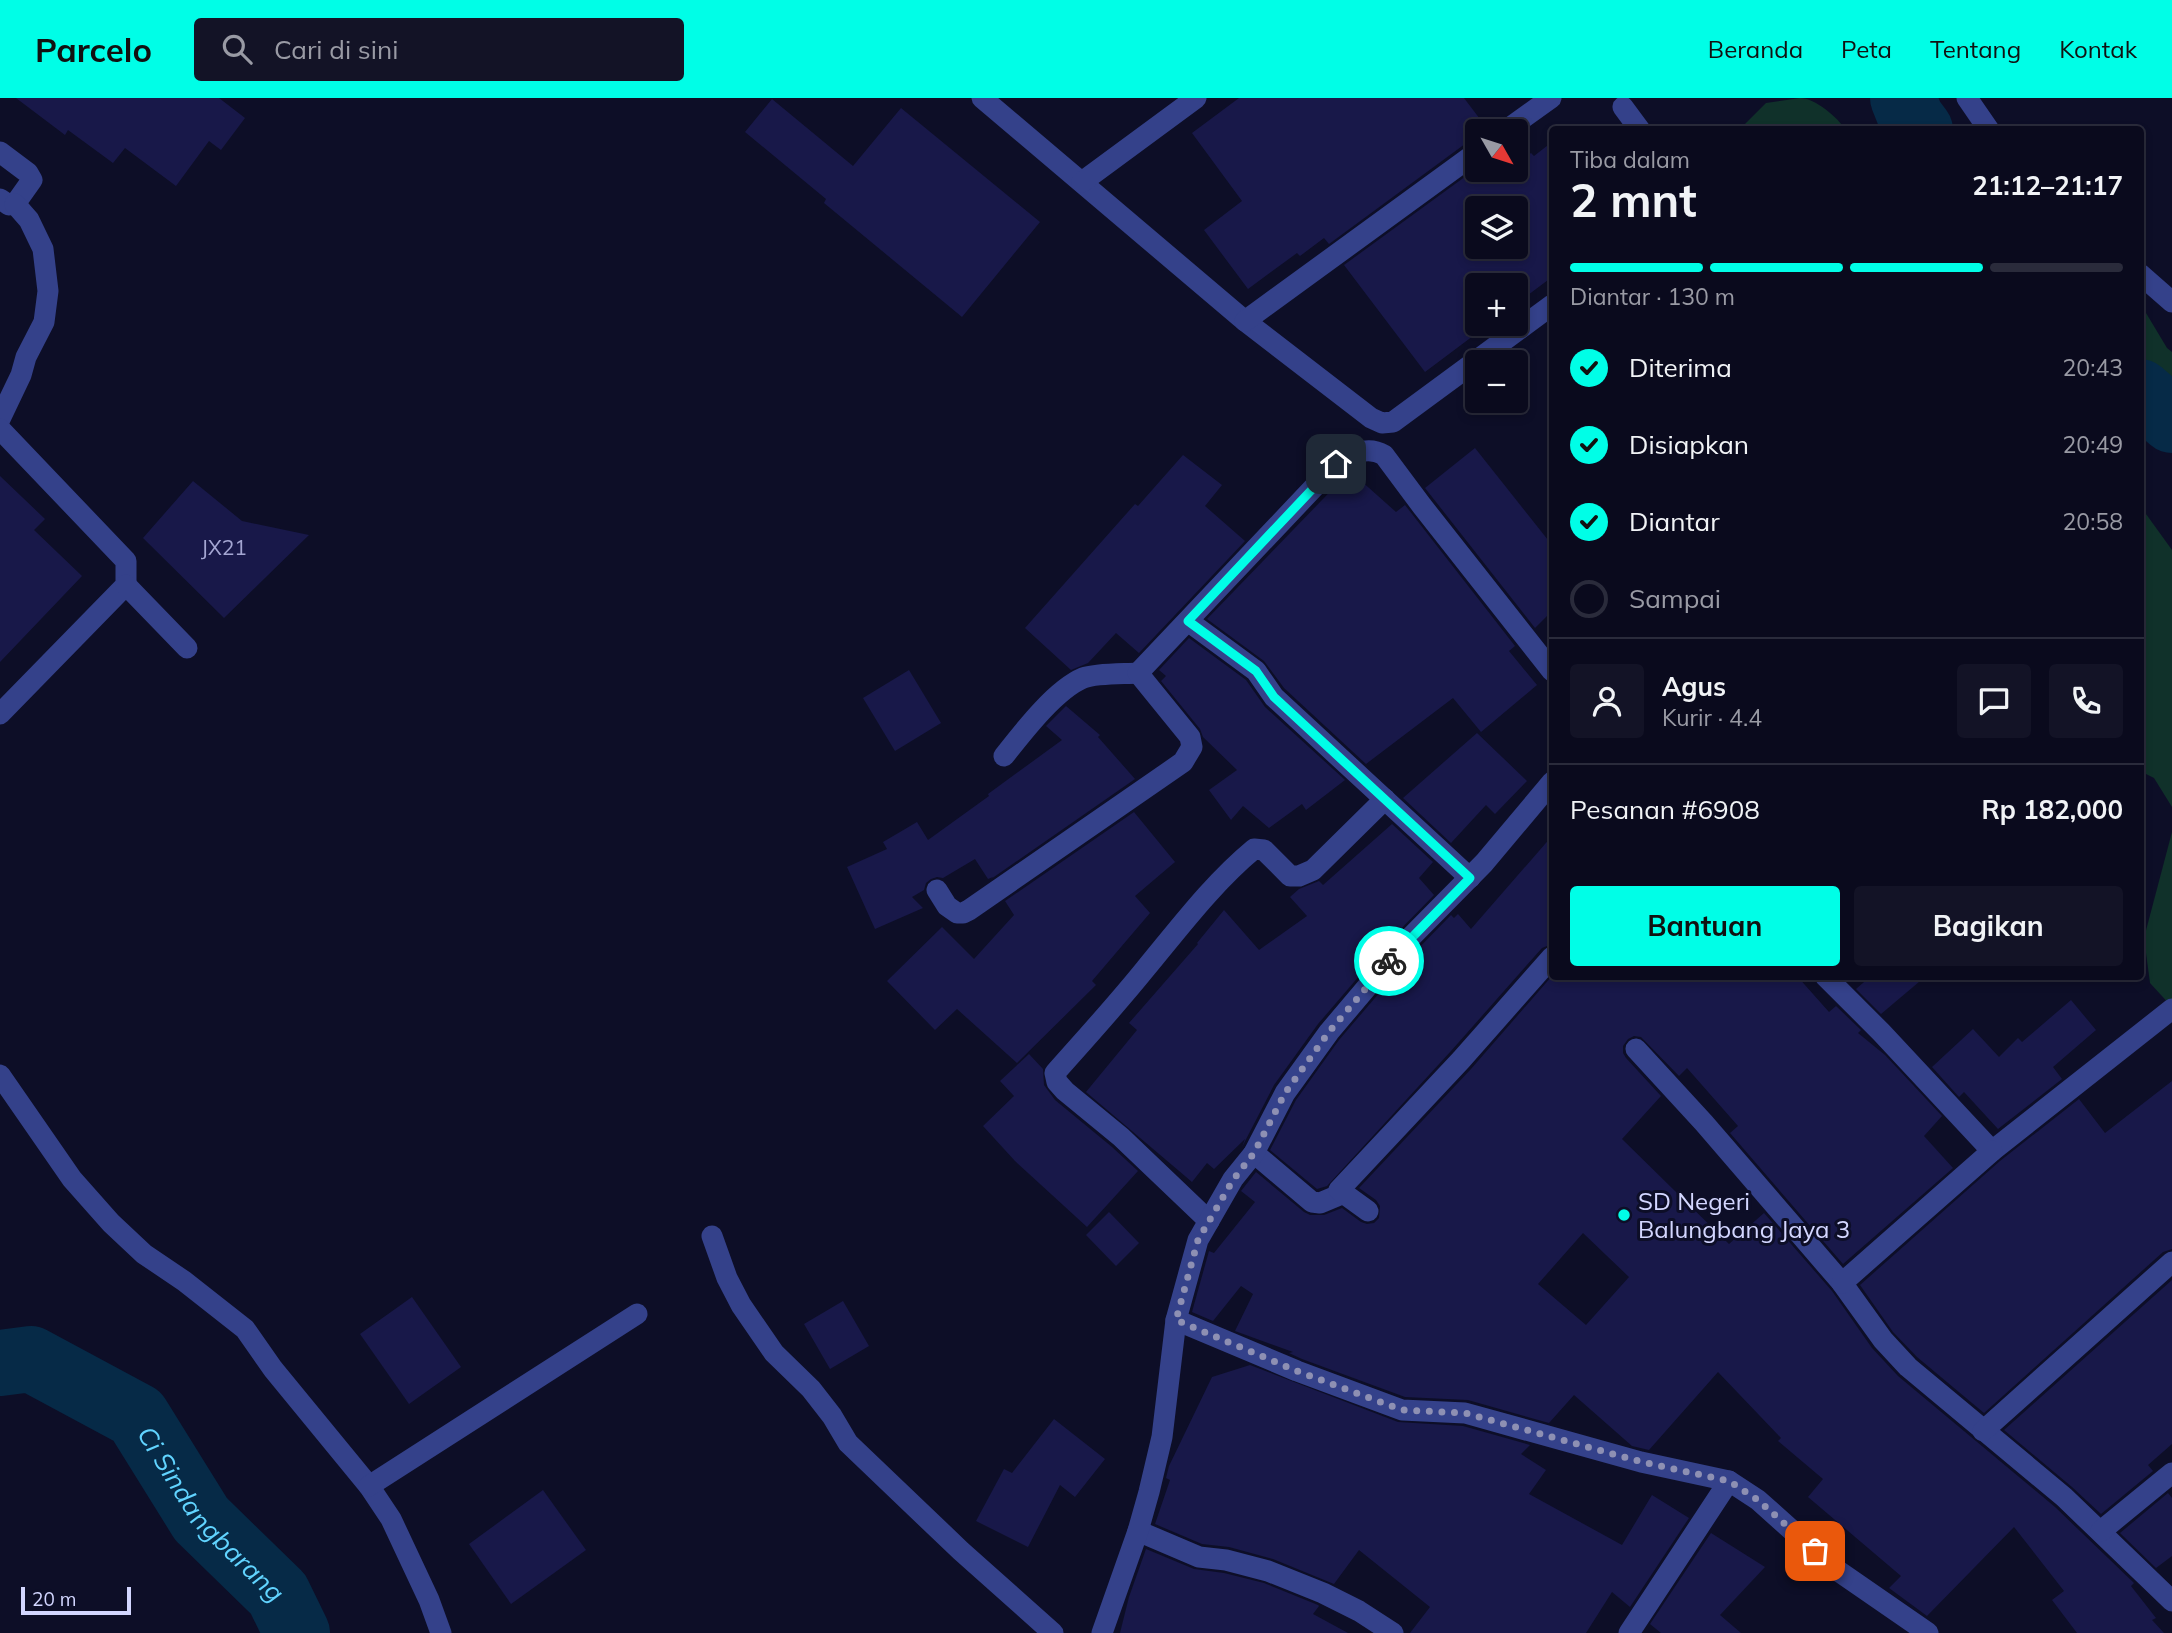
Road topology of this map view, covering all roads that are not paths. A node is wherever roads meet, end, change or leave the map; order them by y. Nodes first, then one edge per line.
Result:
1 (982, 98) edge
2 (1196, 98) edge
3 (1551, 98) edge
4 (1967, 98) edge
5 (1623, 107) dead end
6 (1522, 119) edge
7 (1637, 126) edge
8 (1986, 126) edge
9 (0, 152) edge
10 (1465, 161) edge
11 (1082, 182) junction
12 (8, 202) edge
13 (2144, 278) edge
14 (2172, 302) edge
15 (1549, 307) edge
16 (1245, 321) junction
17 (0, 419) edge
18 (0, 429) edge
19 (126, 585) junction
20 (1188, 621) junction
21 (187, 648) dead end
22 (1549, 667) edge
23 (1138, 673) junction
24 (0, 714) edge
25 (1004, 756) dead end
26 (1549, 788) edge
27 (1385, 799) junction
28 (1470, 878) junction
29 (937, 890) dead end
30 (1549, 960) edge
31 (1829, 980) edge
32 (2172, 1009) edge
33 (1636, 1049) dead end
34 (0, 1075) edge
35 (1992, 1151) junction
36 (1254, 1153) junction
37 (1344, 1193) junction
38 (1368, 1211) dead end
39 (1209, 1221) junction
40 (712, 1236) dead end
41 (2172, 1262) edge
42 (1842, 1283) junction
43 (637, 1314) dead end
44 (1176, 1320) junction
45 (1983, 1431) junction
46 (2172, 1473) edge
47 (1729, 1481) junction
48 (369, 1486) junction
49 (1138, 1531) junction
50 (2101, 1531) junction
51 (2172, 1601) edge
52 (441, 1633) edge
53 (1053, 1633) edge
54 (1102, 1633) edge
55 (1393, 1633) edge
56 (1629, 1633) edge
57 (1928, 1633) edge

1 - 11 street
2 - 11 street
3 - 6 street
4 - 8 street
5 - 7 street
9 - 12 street
10 - 16 street
11 - 16 street
12 - 17 street
13 - 14 street
15 - 16 street
18 - 19 street
19 - 21 street
19 - 24 street
20 - 22 street
20 - 23 street
20 - 27 street
23 - 25 street
23 - 29 street
26 - 28 street
27 - 28 street
27 - 39 street
28 - 36 street
30 - 37 street
31 - 35 street
32 - 35 street
33 - 42 street
34 - 48 street
35 - 42 street
36 - 37 street
36 - 39 street
37 - 38 street
39 - 44 street
40 - 53 street
41 - 45 street
42 - 45 street
43 - 48 street
44 - 47 street
44 - 49 street
45 - 50 street
46 - 50 street
47 - 56 street
47 - 57 street
48 - 52 street
49 - 54 street
49 - 55 street
50 - 51 street

